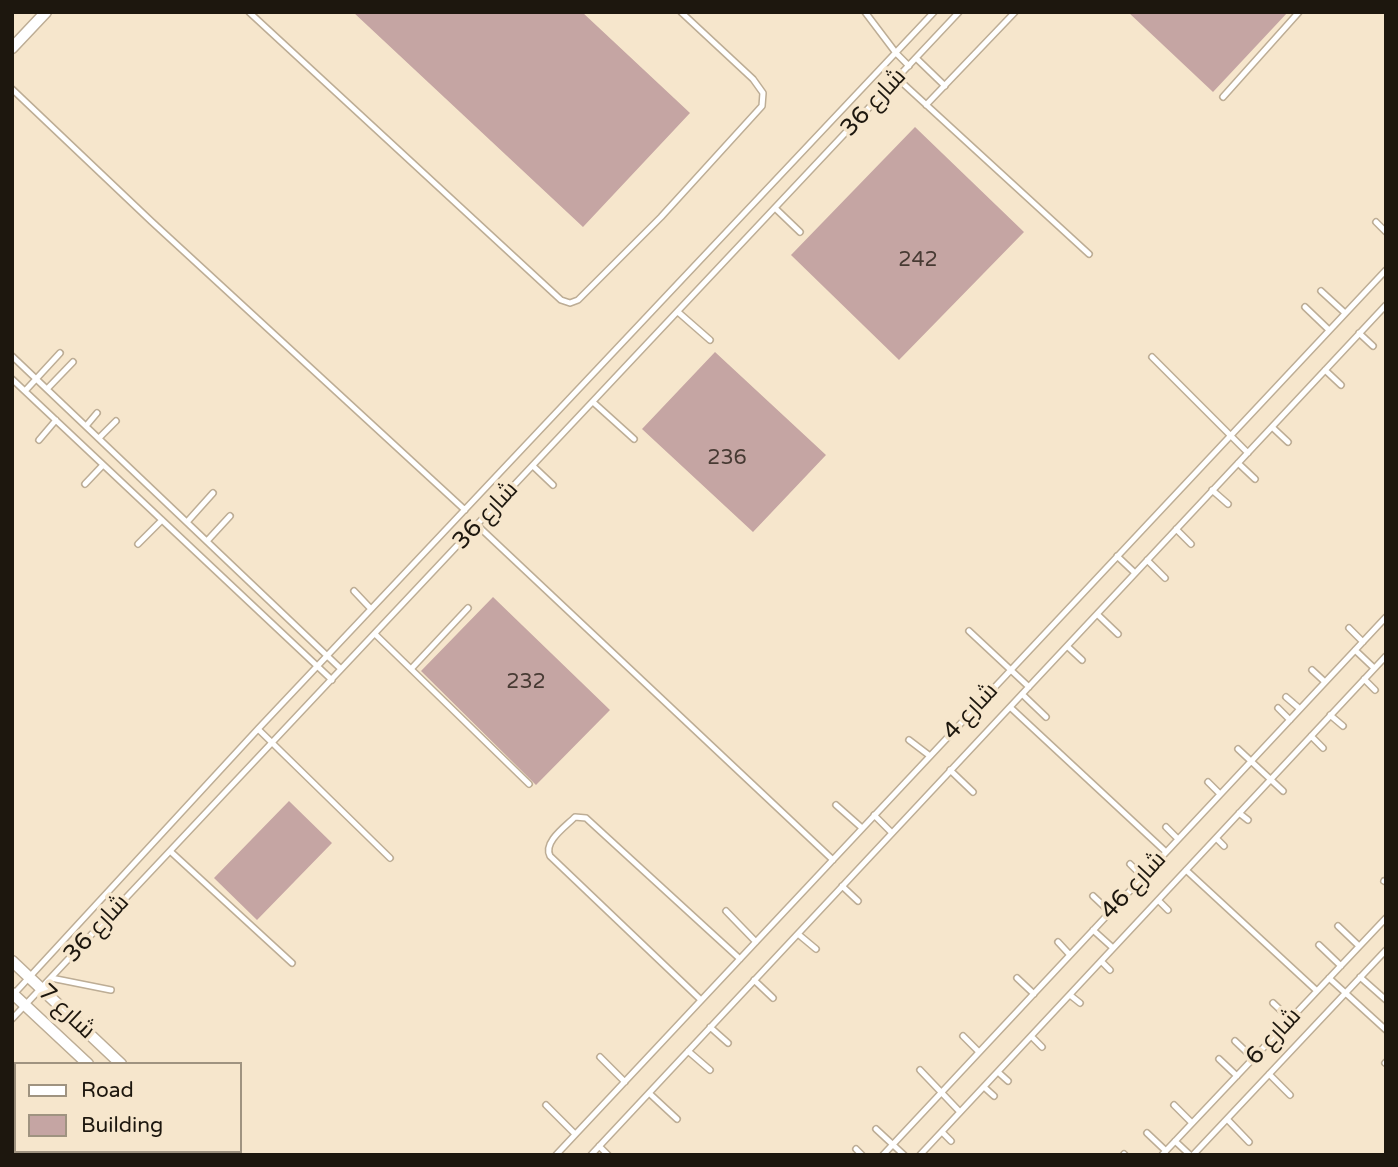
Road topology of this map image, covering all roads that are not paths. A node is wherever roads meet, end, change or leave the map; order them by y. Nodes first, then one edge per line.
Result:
1 (46, 12) edge
2 (249, 12) edge
3 (681, 12) edge
4 (865, 12) edge
5 (934, 12) edge
6 (959, 12) edge
7 (1015, 12) edge
8 (1299, 12) edge
9 (12, 48) edge
10 (896, 53) junction
11 (916, 58) junction
12 (909, 66) junction
13 (898, 78) junction
14 (945, 86) junction
15 (12, 89) edge
16 (1223, 97) dead end
17 (926, 105) junction
18 (775, 208) junction
19 (1376, 222) dead end
20 (800, 232) dead end
21 (1386, 232) edge
22 (1089, 254) dead end
23 (1386, 270) edge
24 (1321, 291) dead end
25 (1386, 305) edge
26 (1305, 307) dead end
27 (678, 312) junction
28 (1345, 313) junction
29 (1329, 330) junction
30 (1359, 333) junction
31 (710, 340) dead end
32 (1373, 346) dead end
33 (60, 353) dead end
34 (12, 356) edge
35 (1152, 357) dead end
36 (73, 362) dead end
37 (1325, 370) junction
38 (12, 379) edge
39 (37, 379) junction
40 (1341, 386) dead end
41 (47, 389) junction
42 (25, 391) junction
43 (593, 402) junction
44 (97, 413) dead end
45 (56, 420) junction
46 (116, 421) dead end
47 (86, 426) junction
48 (1272, 427) junction
49 (1230, 435) junction
50 (99, 438) junction
51 (634, 439) dead end
52 (39, 440) dead end
53 (1288, 442) dead end
54 (1248, 453) junction
55 (1238, 463) junction
56 (103, 465) junction
57 (533, 466) junction
58 (1255, 479) dead end
59 (85, 484) dead end
60 (553, 485) dead end
61 (1212, 491) junction
62 (213, 493) dead end
63 (158, 494) junction
64 (1228, 504) dead end
65 (147, 506) junction
66 (465, 510) junction
67 (230, 516) dead end
68 (162, 520) junction
69 (187, 522) junction
70 (477, 525) junction
71 (1176, 529) junction
72 (207, 541) junction
73 (138, 544) dead end
74 (1191, 544) dead end
75 (1117, 556) junction
76 (1147, 560) junction
77 (1135, 573) junction
78 (1165, 578) dead end
79 (354, 592) dead end
80 (468, 608) dead end
81 (371, 609) junction
82 (1097, 614) junction
83 (1386, 617) edge
84 (1349, 628) dead end
85 (969, 631) dead end
86 (375, 634) junction
87 (1118, 634) dead end
88 (1363, 642) junction
89 (1067, 646) junction
90 (1355, 650) junction
91 (327, 656) junction
92 (1386, 656) edge
93 (1082, 660) dead end
94 (1377, 665) junction
95 (317, 666) junction
96 (411, 668) junction
97 (341, 669) junction
98 (1386, 669) edge
99 (1010, 670) junction
100 (1312, 670) dead end
101 (1364, 679) junction
102 (332, 680) junction
103 (1325, 682) junction
104 (1029, 687) junction
105 (1375, 690) dead end
106 (1022, 694) junction
107 (1286, 696) dead end
108 (1010, 707) junction
109 (1278, 708) dead end
110 (1300, 709) junction
111 (1330, 715) junction
112 (1046, 717) dead end
113 (1290, 719) junction
114 (1343, 726) dead end
115 (258, 729) junction
116 (1311, 736) junction
117 (909, 740) dead end
118 (272, 743) junction
119 (1323, 748) dead end
120 (1238, 749) dead end
121 (930, 756) junction
122 (1251, 761) junction
123 (950, 770) junction
124 (1270, 779) junction
125 (1208, 782) dead end
126 (530, 784) dead end
127 (1283, 791) dead end
128 (973, 792) dead end
129 (1220, 794) junction
130 (836, 804) dead end
131 (1239, 813) junction
132 (874, 815) junction
133 (1248, 820) dead end
134 (1166, 827) dead end
135 (862, 828) junction
136 (892, 833) junction
137 (1216, 838) junction
138 (1178, 839) junction
139 (1224, 846) dead end
140 (170, 851) junction
141 (1166, 852) junction
142 (390, 858) dead end
143 (832, 860) junction
144 (1130, 864) dead end
145 (1186, 870) junction
146 (1143, 877) junction
147 (842, 886) junction
148 (1093, 896) dead end
149 (1158, 900) junction
150 (858, 901) dead end
151 (1168, 910) dead end
152 (726, 911) dead end
153 (1110, 912) junction
154 (1386, 918) edge
155 (1338, 926) dead end
156 (1093, 930) junction
157 (798, 934) junction
158 (756, 942) junction
159 (1058, 943) dead end
160 (1319, 945) dead end
161 (1360, 946) junction
162 (1113, 948) junction
163 (816, 949) dead end
164 (1386, 950) edge
165 (1070, 955) junction
166 (740, 958) junction
167 (12, 961) edge
168 (1101, 961) junction
169 (292, 963) dead end
170 (1341, 965) junction
171 (1110, 970) dead end
172 (30, 977) junction
173 (1360, 977) junction
174 (51, 978) junction
175 (1017, 978) dead end
176 (1329, 978) junction
177 (754, 981) junction
178 (41, 989) junction
179 (111, 990) dead end
180 (1317, 991) junction
181 (1346, 992) junction
182 (13, 994) edge
183 (1034, 994) junction
184 (1070, 995) junction
185 (773, 998) dead end
186 (701, 1000) junction
187 (1386, 1000) edge
188 (1080, 1003) dead end
189 (1273, 1003) dead end
190 (25, 1005) junction
191 (12, 1019) edge
192 (1290, 1019) junction
193 (710, 1027) junction
194 (1386, 1030) edge
195 (963, 1036) dead end
196 (1031, 1036) junction
197 (1235, 1041) dead end
198 (728, 1044) dead end
199 (1042, 1047) dead end
200 (688, 1051) junction
201 (979, 1052) junction
202 (600, 1057) dead end
203 (1253, 1058) junction
204 (1219, 1059) dead end
205 (83, 1062) edge
206 (119, 1062) edge
207 (710, 1070) dead end
208 (920, 1070) dead end
209 (998, 1072) junction
210 (1269, 1074) junction
211 (1237, 1076) junction
212 (625, 1082) junction
213 (1008, 1082) dead end
214 (984, 1087) junction
215 (649, 1093) junction
216 (941, 1093) junction
217 (1290, 1095) dead end
218 (994, 1096) dead end
219 (546, 1105) dead end
220 (1174, 1105) dead end
221 (960, 1112) junction
222 (677, 1119) dead end
223 (1227, 1119) junction
224 (1192, 1123) junction
225 (876, 1129) dead end
226 (942, 1132) junction
227 (1147, 1133) dead end
228 (575, 1134) junction
229 (951, 1141) dead end
230 (1175, 1141) junction
231 (1249, 1142) dead end
232 (893, 1144) junction
233 (599, 1146) junction
234 (856, 1149) dead end
235 (1164, 1153) edge
236 (556, 1155) edge
237 (591, 1155) edge
238 (608, 1155) edge
239 (862, 1155) edge
240 (883, 1155) edge
241 (904, 1155) edge
242 (920, 1155) edge
243 (1192, 1155) edge

1 - 9 street
2 - 3 lane
4 - 10 lane
5 - 10 lane, شارع 36
6 - 11 lane, شارع 36
7 - 14 lane
8 - 16 lane
10 - 12 lane
10 - 66 lane, شارع 36
11 - 12 lane, شارع 36
11 - 14 lane
12 - 13 lane, شارع 36
13 - 17 lane
13 - 18 lane, شارع 36
14 - 17 lane
15 - 66 lane
17 - 22 lane
18 - 20 lane
18 - 27 lane, شارع 36
19 - 21 lane
23 - 28 lane, شارع 4
24 - 28 lane
25 - 30 lane, شارع 4
26 - 29 lane
27 - 31 lane
27 - 43 lane, شارع 36
28 - 29 lane, شارع 4
29 - 49 lane, شارع 4
30 - 32 lane
30 - 37 lane, شارع 4
33 - 39 lane
34 - 39 lane
35 - 49 lane
36 - 41 lane
37 - 40 lane
37 - 48 lane, شارع 4
38 - 42 lane
39 - 41 lane
39 - 42 lane
41 - 47 lane
42 - 45 lane
43 - 51 lane
43 - 57 lane, شارع 36
44 - 47 lane
45 - 52 lane
45 - 56 lane
46 - 50 lane
47 - 50 lane
48 - 53 lane
48 - 54 lane, شارع 4
49 - 54 lane
49 - 75 lane, شارع 4
50 - 63 lane
54 - 55 lane, شارع 4
55 - 58 lane
55 - 61 lane, شارع 4
56 - 59 lane
56 - 65 lane
57 - 60 lane
57 - 70 lane, شارع 36
61 - 64 lane
61 - 71 lane, شارع 4
62 - 69 lane
63 - 65 lane
63 - 69 lane
65 - 68 lane
66 - 81 lane, شارع 36
67 - 72 lane
68 - 73 lane
68 - 95 lane
69 - 72 lane
70 - 86 lane, شارع 36
70 - 143 lane
71 - 74 lane
71 - 76 lane, شارع 4
72 - 91 lane
75 - 77 lane
75 - 99 lane, شارع 4
76 - 77 lane, شارع 4
76 - 78 lane
77 - 82 lane, شارع 4
79 - 81 lane
80 - 96 lane
81 - 91 lane, شارع 36
82 - 87 lane
82 - 89 lane, شارع 4
83 - 88 lane, شارع 46
84 - 88 lane
85 - 99 lane
86 - 96 lane
86 - 97 lane, شارع 36
88 - 90 lane, شارع 46
89 - 93 lane
89 - 104 lane, شارع 4
90 - 94 lane
90 - 103 lane, شارع 46
91 - 95 lane, شارع 36
91 - 97 lane
92 - 94 lane, شارع 46
94 - 98 lane
94 - 101 lane, شارع 46
95 - 102 lane
95 - 115 lane, شارع 36
96 - 126 lane
97 - 102 lane, شارع 36
99 - 104 lane
99 - 121 lane, شارع 4
100 - 103 lane
101 - 105 lane
101 - 111 lane, شارع 46
102 - 118 lane, شارع 36
103 - 110 lane, شارع 46
104 - 106 lane, شارع 4
106 - 108 lane, شارع 4
106 - 112 lane
107 - 110 lane
108 - 123 lane, شارع 4
108 - 141 lane
109 - 113 lane
110 - 113 lane, شارع 46
111 - 114 lane
111 - 116 lane, شارع 46
113 - 122 lane, شارع 46
115 - 118 lane
115 - 172 lane, شارع 36
116 - 119 lane
116 - 124 lane, شارع 46
117 - 121 lane
118 - 140 lane, شارع 36
118 - 142 lane
120 - 122 lane
121 - 132 lane, شارع 4
122 - 124 lane
122 - 129 lane, شارع 46
123 - 128 lane
123 - 136 lane, شارع 4
124 - 127 lane
124 - 131 lane, شارع 46
125 - 129 lane
129 - 138 lane, شارع 46
130 - 135 lane
131 - 133 lane
131 - 137 lane, شارع 46
132 - 135 lane, شارع 4
132 - 136 lane
134 - 138 lane
135 - 143 lane, شارع 4
136 - 147 lane, شارع 4
137 - 139 lane
137 - 145 lane, شارع 46
138 - 141 lane, شارع 46
140 - 169 lane
140 - 174 lane, شارع 36
141 - 146 lane, شارع 46
143 - 158 lane, شارع 4
144 - 146 lane
145 - 149 lane, شارع 46
145 - 180 lane
146 - 153 lane, شارع 46
147 - 150 lane
147 - 157 lane, شارع 4
148 - 153 lane
149 - 151 lane
149 - 162 lane, شارع 46
152 - 158 lane
153 - 156 lane, شارع 46
154 - 161 lane, شارع 6
155 - 161 lane
156 - 162 lane
156 - 165 lane, شارع 46
157 - 163 lane
157 - 177 lane, شارع 4
158 - 166 lane, شارع 4
159 - 165 lane
160 - 170 lane
161 - 170 lane, شارع 6
162 - 168 lane, شارع 46
164 - 173 lane, شارع 6
165 - 183 lane, شارع 46
166 - 186 lane, شارع 4
166 - 186 lane
167 - 172 street, شارع 7
168 - 171 lane
168 - 184 lane, شارع 46
170 - 176 lane, شارع 6
172 - 178 street, شارع 7
172 - 182 lane, شارع 36
173 - 181 lane, شارع 6
173 - 187 lane
174 - 178 lane, شارع 36
174 - 179 lane
175 - 183 lane
176 - 180 lane, شارع 6
176 - 181 lane
177 - 185 lane
177 - 193 lane, شارع 4
178 - 190 lane, شارع 36
178 - 206 street, شارع 7
180 - 192 lane, شارع 6
181 - 194 lane
181 - 210 lane, شارع 6
182 - 190 street, شارع 7
183 - 201 lane, شارع 46
184 - 188 lane
184 - 196 lane, شارع 46
186 - 212 lane, شارع 4
189 - 192 lane
190 - 191 lane, شارع 36
190 - 205 street, شارع 7
192 - 203 lane, شارع 6
193 - 198 lane
193 - 200 lane, شارع 4
195 - 201 lane
196 - 199 lane
196 - 209 lane, شارع 46
197 - 203 lane
200 - 207 lane
200 - 215 lane, شارع 4
201 - 216 lane, شارع 46
202 - 212 lane
203 - 211 lane, شارع 6
204 - 211 lane
208 - 216 lane
209 - 213 lane
209 - 214 lane, شارع 46
210 - 217 lane
210 - 223 lane, شارع 6
211 - 224 lane, شارع 6
212 - 228 lane, شارع 4
214 - 218 lane
214 - 221 lane, شارع 46
215 - 222 lane
215 - 233 lane, شارع 4
216 - 221 lane
216 - 232 lane, شارع 46
219 - 228 lane
220 - 224 lane
221 - 226 lane, شارع 46
223 - 231 lane
223 - 243 lane, شارع 6
224 - 230 lane, شارع 6
225 - 232 lane
226 - 229 lane
226 - 242 lane, شارع 46
227 - 235 lane
228 - 236 lane, شارع 4
230 - 235 lane, شارع 6
230 - 243 lane
232 - 240 lane, شارع 46
232 - 241 lane
233 - 237 lane, شارع 4
233 - 238 lane
234 - 239 lane

